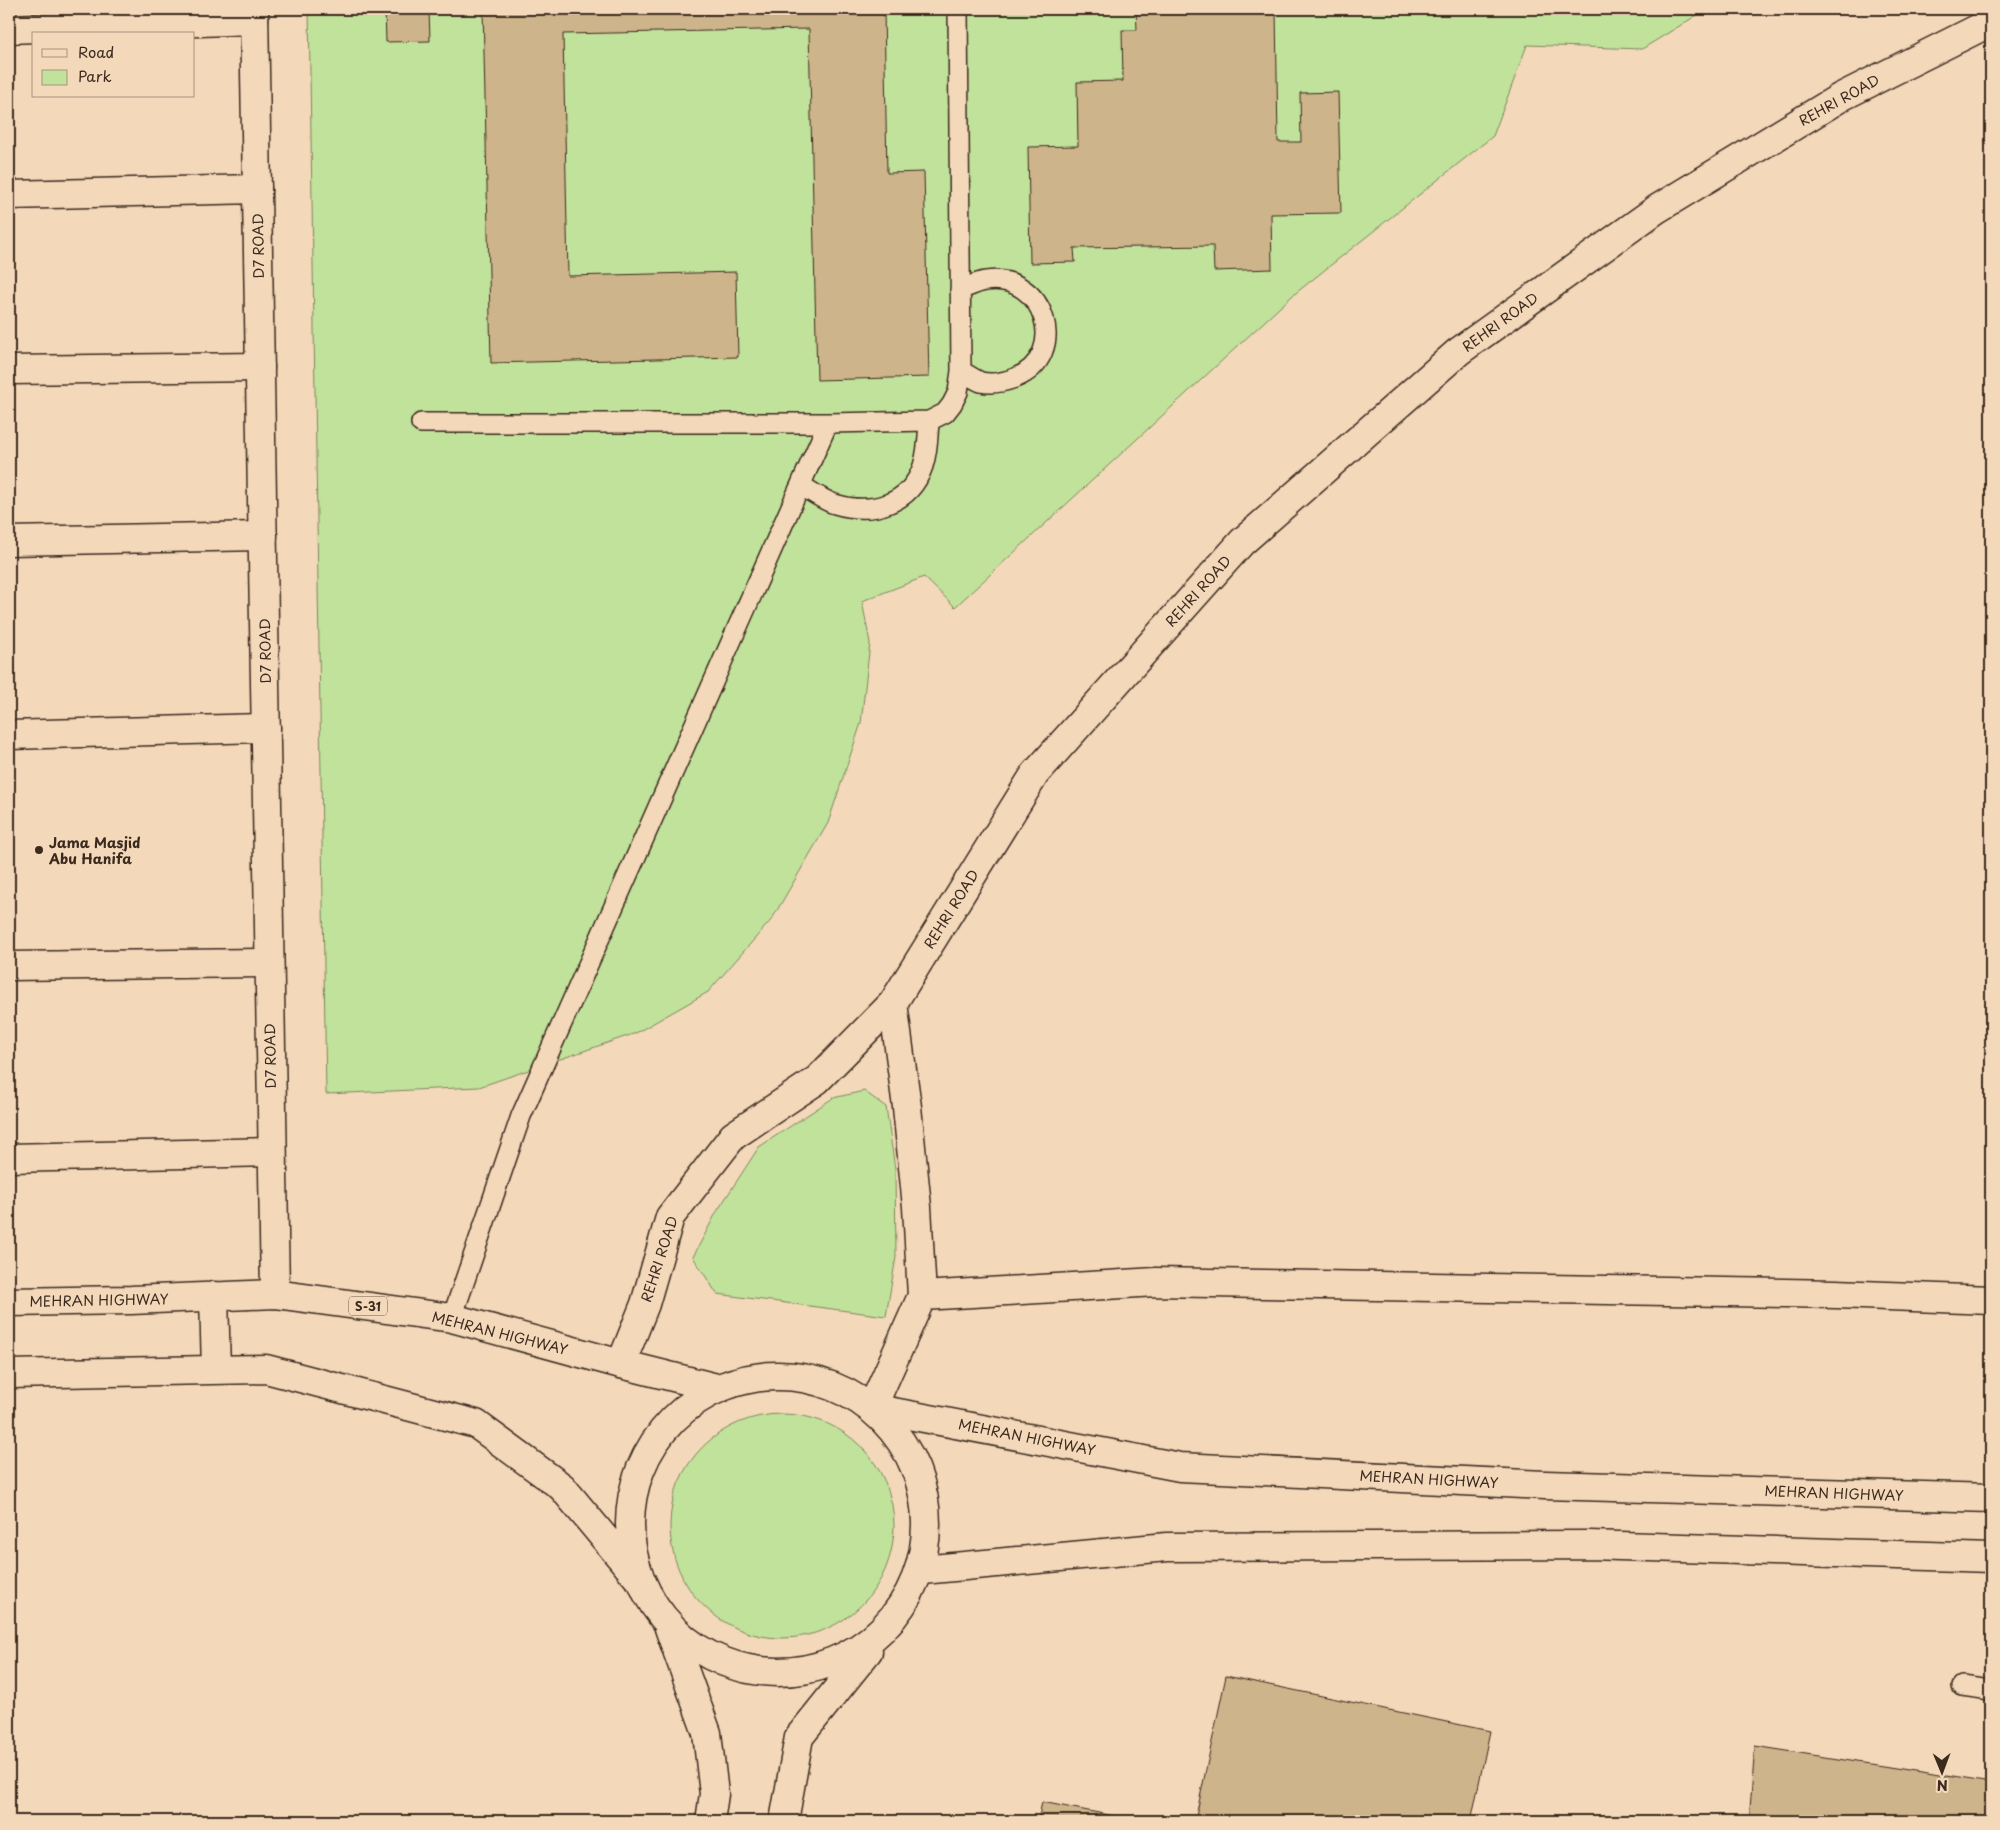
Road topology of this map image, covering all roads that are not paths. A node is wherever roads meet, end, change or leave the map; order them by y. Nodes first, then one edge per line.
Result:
1 (958, 9) edge
2 (254, 14) edge
3 (1991, 22) edge
4 (9, 29) edge
5 (257, 189) junction
6 (9, 195) edge
7 (960, 290) junction
8 (260, 367) junction
9 (9, 370) edge
10 (961, 371) junction
11 (929, 421) junction
12 (828, 423) junction
13 (420, 424) dead end
14 (802, 486) junction
15 (263, 536) junction
16 (9, 541) edge
17 (266, 728) junction
18 (9, 735) edge
19 (268, 963) junction
20 (9, 966) edge
21 (893, 1003) junction
22 (272, 1152) junction
23 (9, 1158) edge
24 (275, 1294) junction
25 (214, 1296) junction
26 (922, 1296) junction
27 (1991, 1300) edge
28 (9, 1302) edge
29 (452, 1318) junction
30 (621, 1364) junction
31 (216, 1370) junction
32 (9, 1374) edge
33 (717, 1388) junction
34 (872, 1408) junction
35 (1991, 1498) edge
36 (1991, 1558) edge
37 (922, 1570) junction
38 (638, 1578) junction
39 (890, 1625) junction
40 (669, 1628) junction
41 (1962, 1686) dead end
42 (1991, 1690) edge
43 (710, 1821) edge
44 (784, 1821) edge

1 - 7 lane
2 - 4 street
2 - 5 street, D7 ROAD
3 - 21 street, REHRI ROAD
5 - 6 street
5 - 8 street, D7 ROAD
7 - 10 lane
7 - 10 lane
8 - 9 street
8 - 15 street, D7 ROAD
10 - 11 lane
11 - 12 lane
11 - 14 lane
12 - 13 lane
12 - 14 lane
14 - 29 lane
15 - 16 street
15 - 17 street, D7 ROAD
17 - 18 street
17 - 19 street, D7 ROAD
19 - 20 street
19 - 22 street, D7 ROAD
21 - 26 street
21 - 30 street, REHRI ROAD
22 - 23 street
22 - 24 street, D7 ROAD
24 - 25 street, MEHRAN HIGHWAY / S-31
24 - 29 street, MEHRAN HIGHWAY / S-31
25 - 28 street, MEHRAN HIGHWAY / S-31
25 - 31 street
26 - 27 street
26 - 34 street
29 - 30 street, MEHRAN HIGHWAY / S-31
30 - 33 street, MEHRAN HIGHWAY / S-31
31 - 32 street
31 - 38 street
33 - 34 street
33 - 38 street
34 - 35 street, MEHRAN HIGHWAY
34 - 37 street
36 - 37 street
37 - 39 street
38 - 40 street
39 - 40 street
39 - 44 street
40 - 43 street
41 - 42 lane

